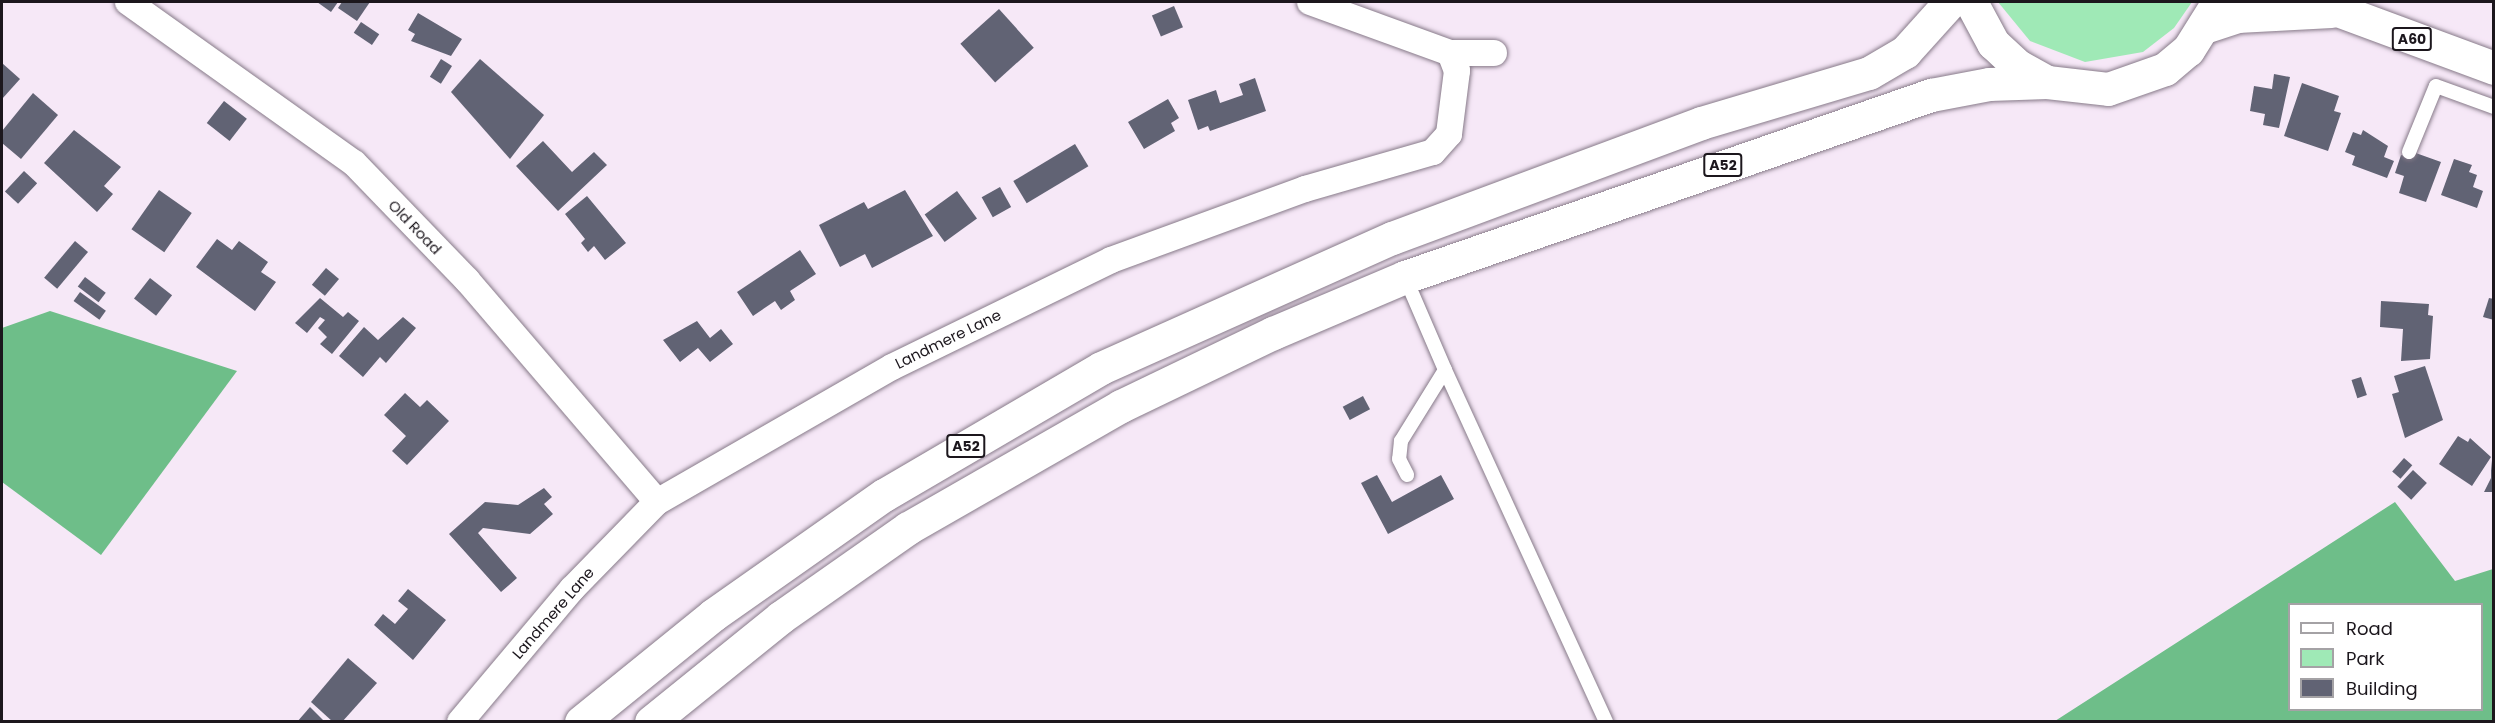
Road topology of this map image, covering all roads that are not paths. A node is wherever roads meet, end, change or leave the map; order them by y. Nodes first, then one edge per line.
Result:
1 (128, 2) edge
2 (1310, 2) edge
3 (1950, 2) edge
4 (1971, 2) edge
5 (2323, 6) edge
6 (2212, 14) edge
7 (1450, 53) junction
8 (1494, 53) dead end
9 (2493, 68) edge
10 (2047, 82) junction
11 (2493, 106) edge
12 (2409, 152) dead end
13 (1405, 277) junction
14 (1445, 370) junction
15 (1407, 476) dead end
16 (657, 502) junction
17 (460, 722) edge
18 (580, 722) edge
19 (651, 722) edge
20 (1606, 722) edge

1 - 16 street, Old Road
2 - 7 street
3 - 18 main road, A52
4 - 10 main road, A52
5 - 6 main road, A60
5 - 9 main road, A60
6 - 10 main road, A52
7 - 8 street
7 - 16 street, Landmere Lane
10 - 13 main road, A52
11 - 12 lane
13 - 14 lane
13 - 19 main road, A52
14 - 15 lane
14 - 20 lane
16 - 17 street, Landmere Lane

